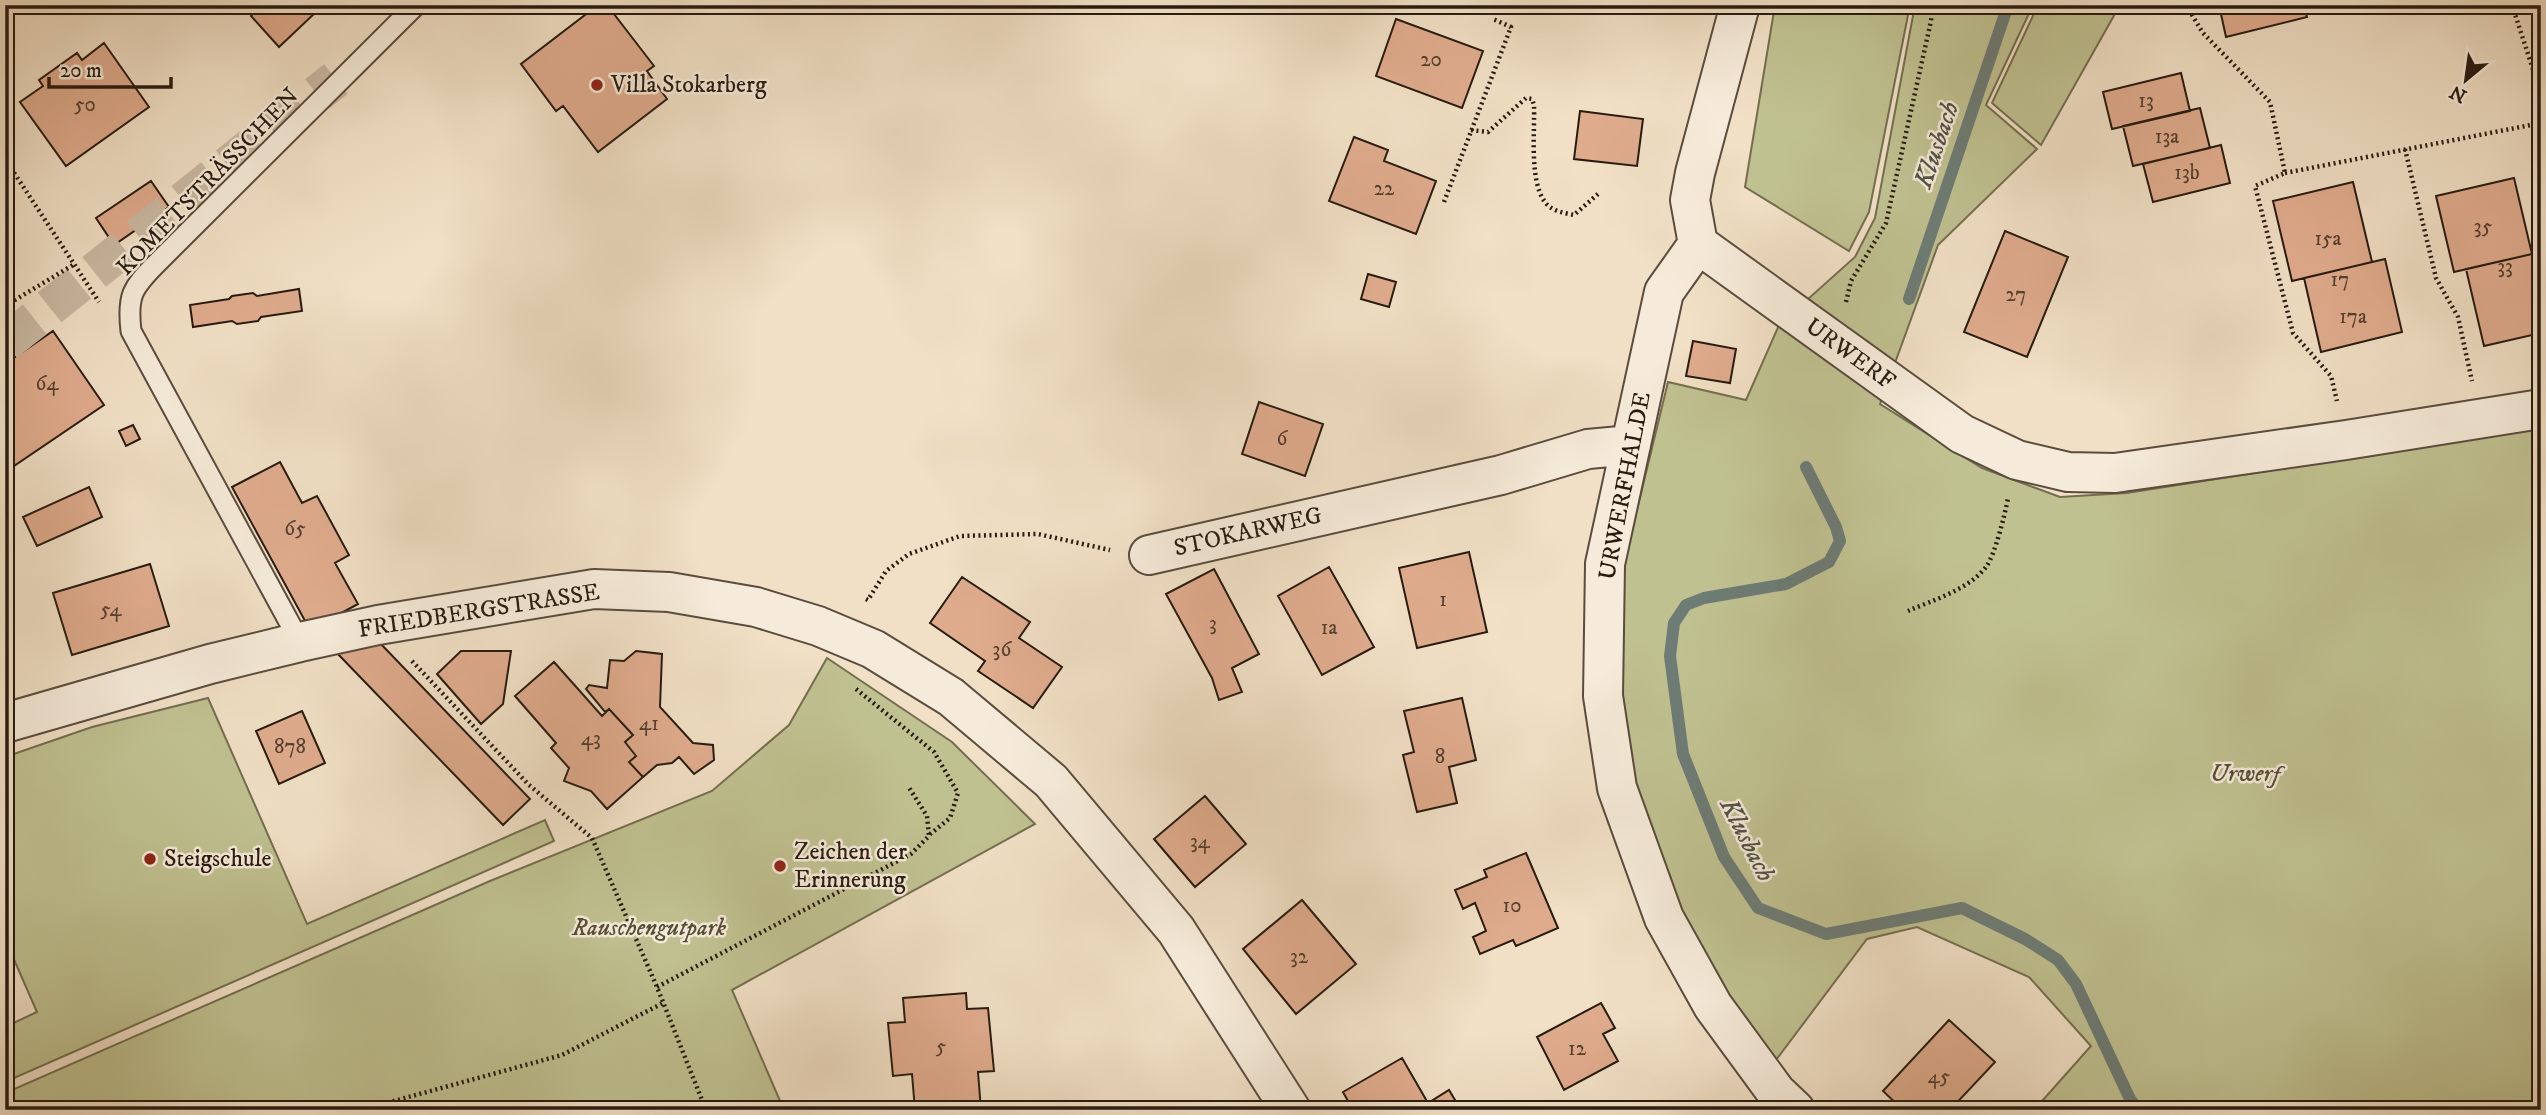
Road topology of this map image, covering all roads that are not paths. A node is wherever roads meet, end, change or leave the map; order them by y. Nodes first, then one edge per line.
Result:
1 (416, 5) edge
2 (1740, 5) edge
3 (1698, 244) junction
4 (2541, 409) edge
5 (1631, 445) junction
6 (1149, 555) road end
7 (300, 642) junction
8 (5, 723) edge
9 (1291, 1110) edge
10 (1795, 1110) edge

1 - 7 lane, KOMETSTRÄSSCHEN
2 - 3 street
3 - 4 street, URWERF
3 - 5 street, URWERFHALDE
5 - 6 street, STOKARWEG
5 - 10 street, URWERFHALDE
7 - 8 street, FRIEDBERGSTRASSE
7 - 9 street, FRIEDBERGSTRASSE

